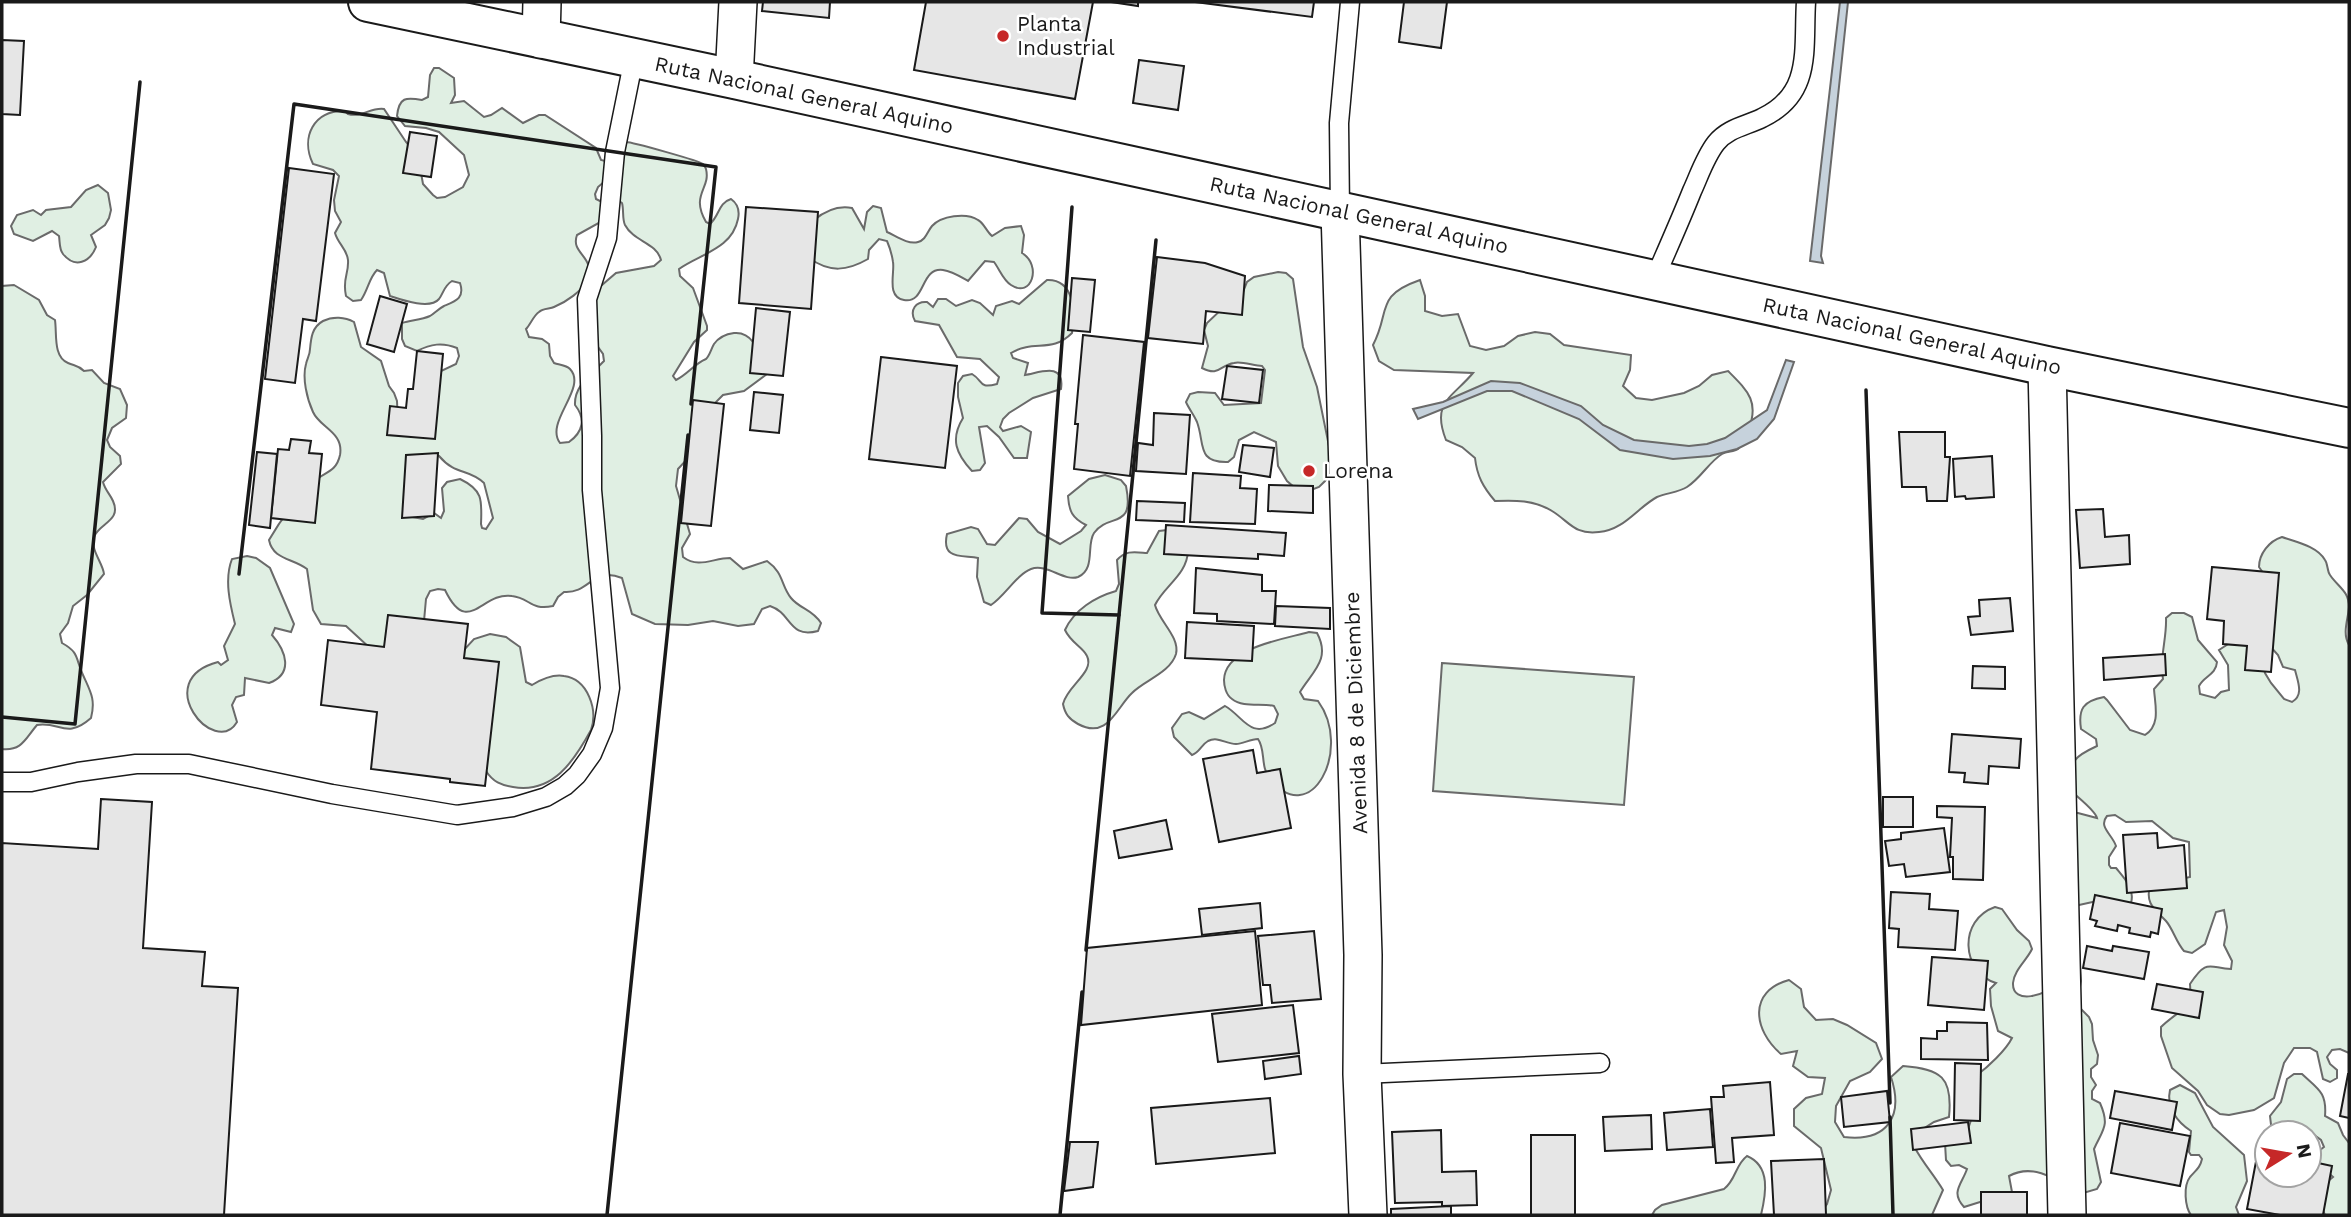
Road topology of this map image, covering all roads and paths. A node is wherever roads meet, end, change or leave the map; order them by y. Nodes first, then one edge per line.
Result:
1 (368, 2) edge
2 (738, 2) edge
3 (1350, 2) edge
4 (1806, 2) edge
5 (541, 20) edge
6 (634, 58) junction
7 (734, 79) junction
8 (1340, 211) junction
9 (1654, 280) junction
10 (2047, 366) junction
11 (2349, 428) edge
12 (2, 782) edge
13 (1600, 1063) dead end
14 (1362, 1074) junction
15 (1368, 1215) edge
16 (2067, 1215) edge

1 - 5 highway, Ruta Nacional General Aquino
2 - 7 street
3 - 8 lane
4 - 9 lane
5 - 6 highway, Ruta Nacional General Aquino
6 - 7 highway, Ruta Nacional General Aquino
6 - 12 lane
7 - 8 highway, Ruta Nacional General Aquino
8 - 9 highway, Ruta Nacional General Aquino
8 - 14 street, Avenida 8 de Diciembre
9 - 10 highway, Ruta Nacional General Aquino
10 - 11 highway, Ruta Nacional General Aquino
10 - 16 street
13 - 14 lane
14 - 15 street, Avenida 8 de Diciembre

